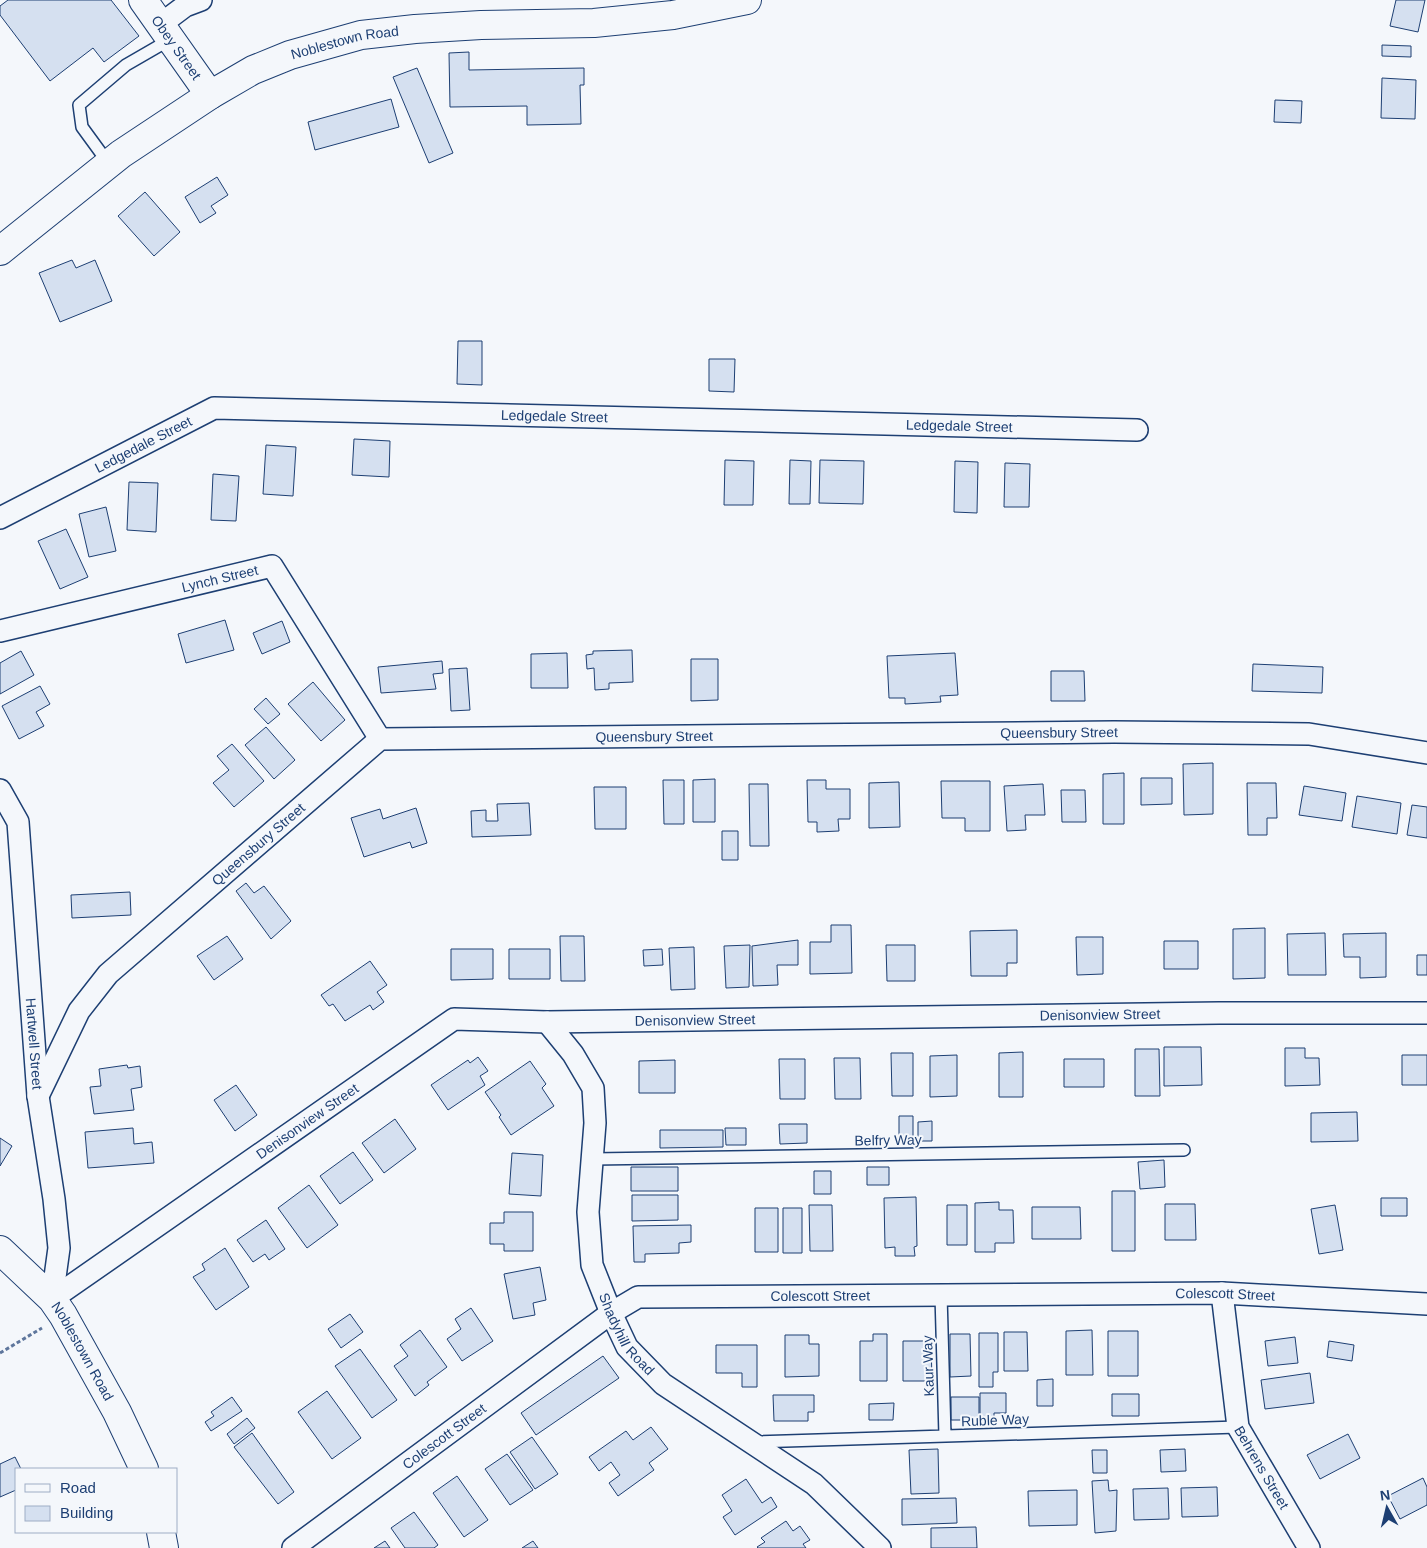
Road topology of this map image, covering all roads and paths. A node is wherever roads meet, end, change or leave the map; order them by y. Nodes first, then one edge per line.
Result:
1 (143, 0) edge
2 (200, 0) edge
3 (747, 0) edge
4 (166, 32) junction
5 (210, 95) junction
6 (109, 164) junction
7 (0, 250) edge
8 (1137, 430) dead end
9 (0, 518) edge
10 (0, 631) edge
11 (380, 738) junction
12 (1427, 752) edge
13 (0, 790) edge
14 (1427, 1013) edge
15 (547, 1022) junction
16 (38, 1096) junction
17 (1184, 1150) dead end
18 (593, 1159) junction
19 (0, 1250) edge
20 (1222, 1293) junction
21 (941, 1295) junction
22 (1427, 1304) edge
23 (57, 1307) junction
24 (611, 1313) junction
25 (0, 1353) edge
26 (1238, 1427) junction
27 (945, 1436) junction
28 (752, 1442) junction
29 (144, 1468) edge
30 (161, 1533) edge
31 (871, 1545) edge
32 (164, 1548) edge
33 (293, 1548) edge
34 (1309, 1548) edge

1 - 4 main road, Obey Street
2 - 4 street
3 - 5 main road, Noblestown Road
4 - 5 main road, Obey Street
4 - 6 lane
5 - 6 main road, Noblestown Road
6 - 7 main road, Noblestown Road
8 - 9 street, Ledgedale Street
10 - 11 street, Lynch Street
11 - 12 street, Queensbury Street
11 - 16 street, Queensbury Street
13 - 16 street, Hartwell Street
14 - 15 street, Denisonview Street
15 - 18 street, Shadyhill Road
15 - 23 street, Denisonview Street
16 - 23 street, Hartwell Street
17 - 18 lane, Belfry Way
18 - 24 street, Shadyhill Road
19 - 23 main road, Noblestown Road
20 - 21 street, Colescott Street
20 - 22 street, Colescott Street
20 - 26 street, Behrens Street
21 - 24 street, Colescott Street
21 - 27 lane, Kaur Way
23 - 25 path
23 - 29 main road, Noblestown Road
24 - 28 street, Shadyhill Road
24 - 33 street, Colescott Street
26 - 27 lane, Ruble Way
26 - 34 street, Behrens Street
27 - 28 lane, Ruble Way
28 - 31 street, Shadyhill Road
30 - 32 main road

